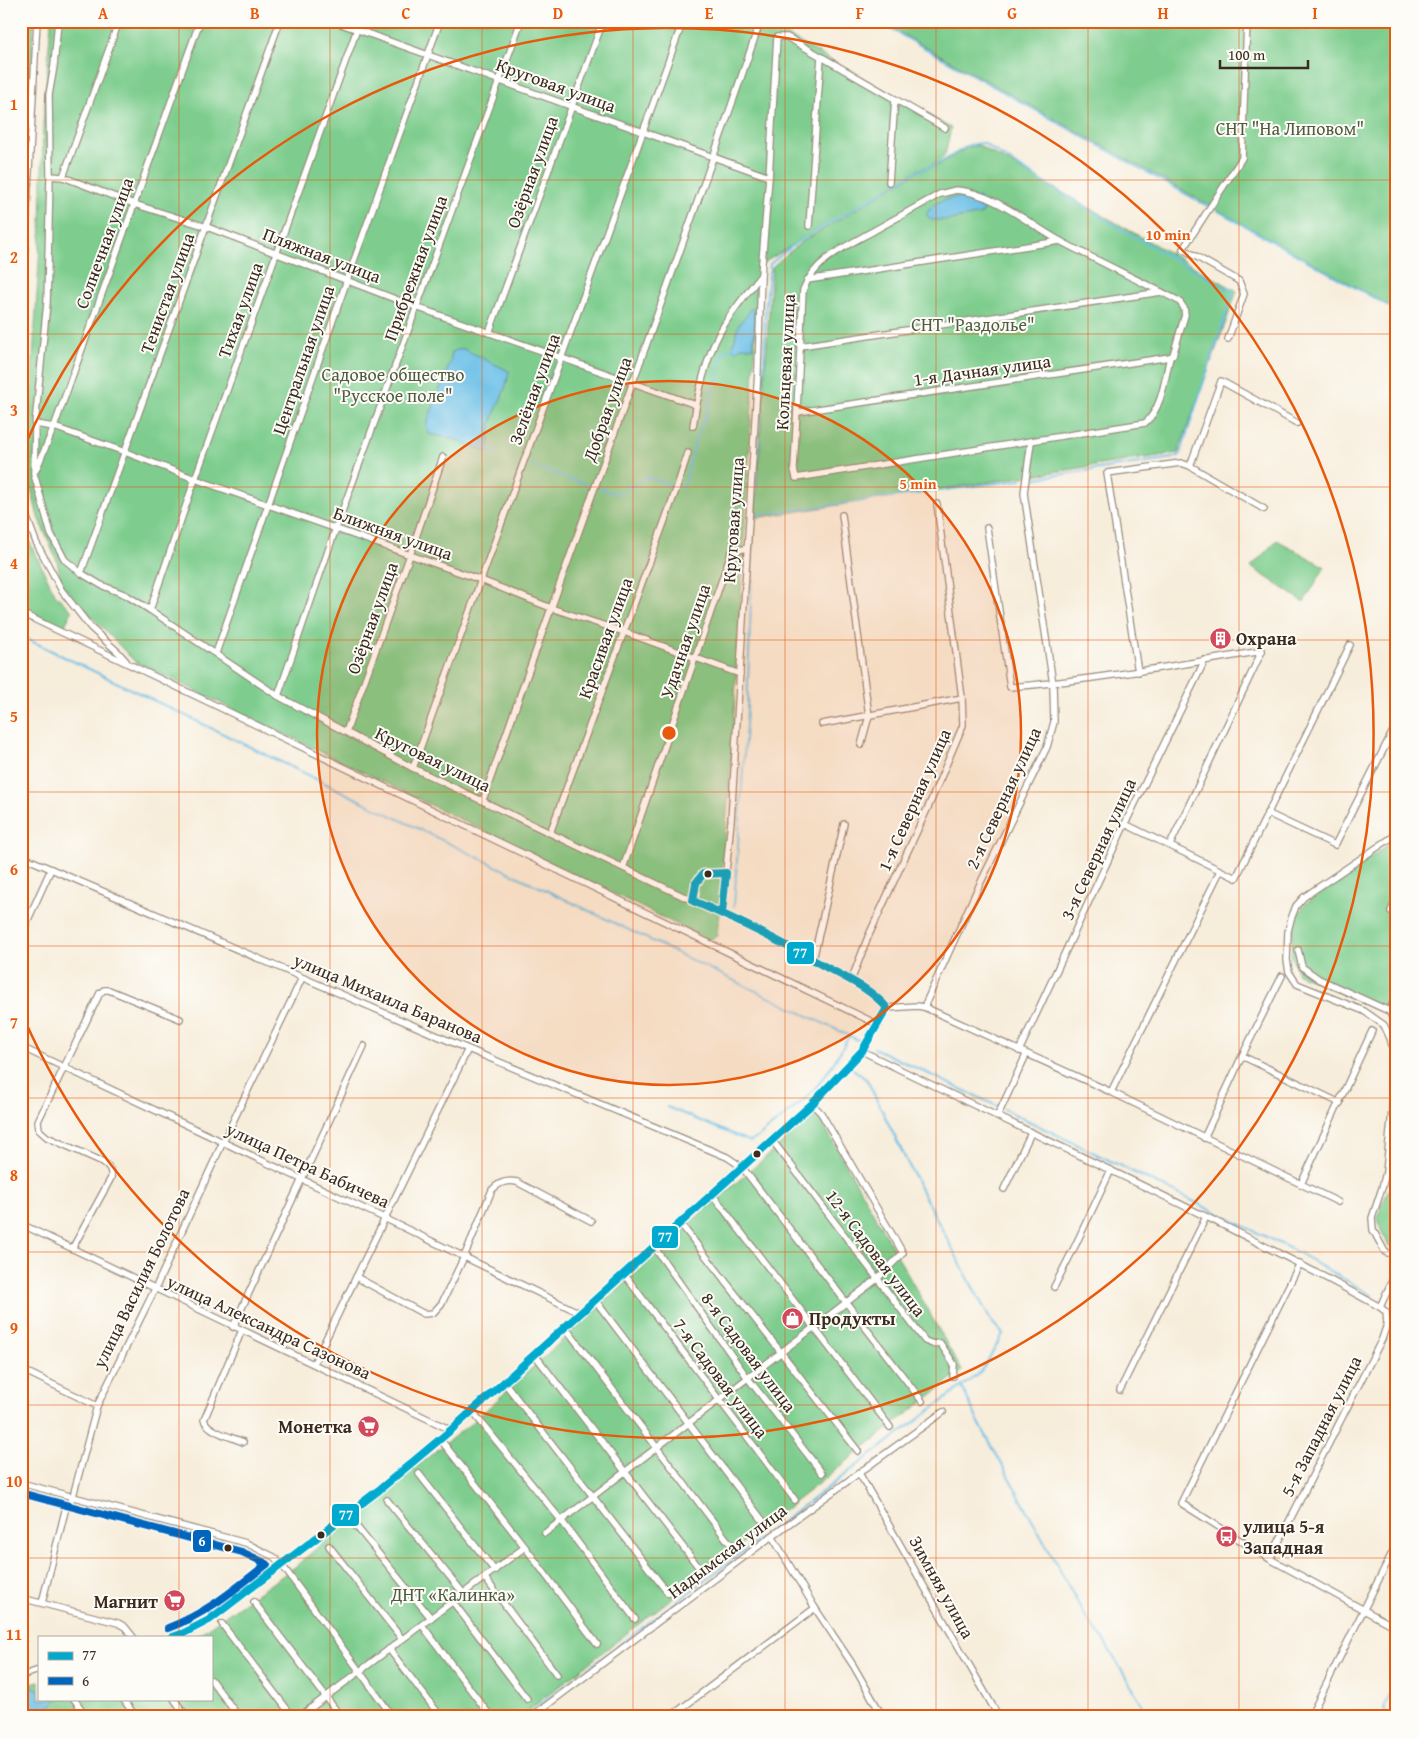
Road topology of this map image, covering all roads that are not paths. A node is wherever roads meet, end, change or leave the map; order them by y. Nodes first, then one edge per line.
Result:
1 (37, 21) edge
2 (58, 21) edge
3 (119, 21) edge
4 (200, 21) edge
5 (280, 21) edge
6 (333, 21) edge
7 (360, 21) edge
8 (440, 21) edge
9 (522, 21) edge
10 (603, 21) edge
11 (683, 21) edge
12 (1247, 21) edge
13 (758, 28) dead end
14 (357, 30) junction
15 (428, 54) junction
16 (820, 57) junction
17 (500, 81) junction
18 (895, 99) junction
19 (571, 107) junction
20 (945, 128) dead end
21 (642, 131) junction
22 (714, 158) junction
23 (50, 176) junction
24 (63, 177) junction
25 (769, 177) junction
26 (889, 182) dead end
27 (134, 204) junction
28 (809, 226) dead end
29 (206, 227) junction
30 (1060, 241) junction
31 (277, 254) junction
32 (761, 275) junction
33 (347, 280) junction
34 (807, 280) junction
35 (1161, 292) junction
36 (416, 307) junction
37 (21, 319) edge
38 (490, 333) junction
39 (1228, 339) dead end
40 (800, 346) junction
41 (1170, 357) junction
42 (561, 358) junction
43 (633, 383) junction
44 (696, 405) junction
45 (798, 412) junction
46 (1297, 423) dead end
47 (35, 424) junction
48 (693, 426) dead end
49 (54, 427) junction
50 (1030, 442) junction
51 (125, 452) junction
52 (688, 453) dead end
53 (443, 456) dead end
54 (1190, 466) junction
55 (34, 474) junction
56 (195, 478) junction
57 (21, 502) edge
58 (268, 504) junction
59 (937, 504) dead end
60 (1264, 509) dead end
61 (842, 516) dead end
62 (336, 528) junction
63 (987, 528) dead end
64 (746, 548) junction
65 (410, 555) junction
66 (80, 573) junction
67 (481, 580) junction
68 (551, 608) junction
69 (150, 610) junction
70 (21, 613) edge
71 (624, 632) junction
72 (1350, 645) dead end
73 (216, 653) junction
74 (694, 657) junction
75 (1205, 660) junction
76 (127, 663) junction
77 (1138, 672) junction
78 (740, 674) junction
79 (1053, 684) junction
80 (278, 696) junction
81 (962, 698) junction
82 (868, 716) junction
83 (1397, 723) edge
84 (822, 724) dead end
85 (346, 732) junction
86 (861, 745) dead end
87 (413, 768) junction
88 (483, 800) junction
89 (1267, 813) junction
90 (844, 824) dead end
91 (1125, 824) junction
92 (550, 833) junction
93 (1397, 834) edge
94 (1170, 845) junction
95 (21, 856) edge
96 (623, 868) junction
97 (52, 869) junction
98 (1220, 871) junction
99 (1397, 899) edge
100 (1391, 911) dead end
101 (722, 913) junction
102 (21, 935) edge
103 (1298, 950) dead end
104 (813, 960) junction
105 (1282, 976) dead end
106 (302, 978) junction
107 (851, 981) junction
108 (1397, 996) edge
109 (924, 1007) junction
110 (887, 1008) junction
111 (1389, 1011) junction
112 (180, 1019) dead end
113 (878, 1025) junction
114 (1397, 1026) edge
115 (1372, 1031) dead end
116 (364, 1046) dead end
117 (21, 1047) edge
118 (468, 1049) junction
119 (862, 1051) junction
120 (1019, 1051) junction
121 (1026, 1055) junction
122 (1242, 1056) junction
123 (64, 1067) junction
124 (1111, 1092) junction
125 (1340, 1103) junction
126 (812, 1104) junction
127 (997, 1117) junction
128 (1031, 1133) junction
129 (1204, 1138) junction
130 (772, 1140) junction
131 (222, 1142) junction
132 (742, 1167) junction
133 (1111, 1170) junction
134 (302, 1179) junction
135 (1301, 1184) junction
136 (1004, 1190) dead end
137 (712, 1194) junction
138 (1338, 1202) dead end
139 (1206, 1217) junction
140 (384, 1218) junction
141 (591, 1221) dead end
142 (680, 1223) junction
143 (21, 1224) edge
144 (654, 1247) junction
145 (72, 1249) junction
146 (1397, 1256) edge
147 (464, 1257) junction
148 (1300, 1263) junction
149 (1397, 1270) edge
150 (624, 1274) junction
151 (356, 1277) junction
152 (877, 1279) junction
153 (1054, 1287) dead end
154 (154, 1289) junction
155 (594, 1300) junction
156 (845, 1303) junction
157 (1380, 1307) junction
158 (580, 1314) junction
159 (233, 1326) junction
160 (564, 1327) junction
161 (814, 1327) junction
162 (242, 1330) junction
163 (781, 1352) junction
164 (534, 1354) junction
165 (314, 1363) junction
166 (21, 1369) edge
167 (953, 1376) dead end
168 (747, 1377) junction
169 (504, 1382) junction
170 (1120, 1390) dead end
171 (719, 1400) junction
172 (922, 1401) dead end
173 (97, 1406) junction
174 (472, 1411) junction
175 (943, 1412) dead end
176 (687, 1424) junction
177 (890, 1427) dead end
178 (451, 1430) junction
179 (440, 1439) junction
180 (243, 1442) dead end
181 (656, 1448) junction
182 (858, 1451) dead end
183 (625, 1471) junction
184 (822, 1473) dead end
185 (859, 1473) junction
186 (418, 1474) dead end
187 (21, 1483) edge
188 (593, 1495) junction
189 (73, 1496) junction
190 (387, 1500) dead end
191 (795, 1500) dead end
192 (561, 1520) junction
193 (763, 1521) dead end
194 (356, 1526) dead end
195 (544, 1533) dead end
196 (772, 1536) junction
197 (1397, 1543) edge
198 (731, 1545) dead end
199 (329, 1546) dead end
200 (525, 1547) junction
201 (1270, 1559) junction
202 (282, 1565) junction
203 (700, 1569) dead end
204 (495, 1571) junction
205 (485, 1578) junction
206 (668, 1593) dead end
207 (464, 1594) junction
208 (21, 1598) edge
209 (254, 1602) dead end
210 (453, 1602) junction
211 (42, 1603) junction
212 (815, 1608) junction
213 (1363, 1610) junction
214 (431, 1618) junction
215 (635, 1619) dead end
216 (222, 1624) dead end
217 (422, 1625) junction
218 (1397, 1628) edge
219 (133, 1636) edge
220 (175, 1636) edge
221 (402, 1639) junction
222 (597, 1644) dead end
223 (389, 1649) junction
224 (38, 1670) edge
225 (358, 1672) junction
226 (557, 1675) dead end
227 (21, 1676) edge
228 (212, 1681) edge
229 (326, 1696) junction
230 (527, 1699) dead end
231 (75, 1700) edge
232 (124, 1700) edge
233 (175, 1700) edge
234 (534, 1716) edge
235 (87, 1717) edge
236 (136, 1717) edge
237 (187, 1717) edge
238 (238, 1717) edge
239 (293, 1717) edge
240 (299, 1717) edge
241 (341, 1717) edge
242 (392, 1717) edge
243 (441, 1717) edge
244 (491, 1717) edge
245 (670, 1717) edge
246 (883, 1717) edge
247 (999, 1717) edge
248 (1310, 1717) edge

1 - 37 street
2 - 23 street, Круговая улица
3 - 24 street
4 - 27 street, Солнечная улица
5 - 29 street, Тенистая улица
6 - 14 street, Круговая улица
7 - 14 street, Тихая улица
8 - 15 street, Центральная улица
9 - 17 street, Прибрежная улица
10 - 19 street, Озёрная улица
11 - 21 street, Зелёная улица
12 - 39 street
13 - 22 street, Добрая улица
14 - 15 street, Круговая улица
14 - 31 street, Тихая улица
15 - 17 street, Круговая улица
15 - 33 street, Центральная улица
16 - 18 street
16 - 25 street, Круговая улица
16 - 28 street
17 - 19 street, Круговая улица
17 - 36 street, Прибрежная улица
18 - 20 street
18 - 26 street
19 - 21 street, Круговая улица
19 - 38 street, Озёрная улица
21 - 22 street, Круговая улица
21 - 42 street, Зелёная улица
22 - 25 street, Круговая улица
22 - 43 street, Добрая улица
23 - 24 street, Пляжная улица
23 - 47 street, Круговая улица
24 - 27 street, Пляжная улица
25 - 32 street, Круговая улица
27 - 29 street, Пляжная улица
27 - 49 street, Солнечная улица
29 - 31 street, Пляжная улица
29 - 51 street, Тенистая улица
30 - 34 street
30 - 34 street, Кольцевая улица
30 - 35 street, Кольцевая улица
31 - 33 street, Пляжная улица
31 - 56 street, Тихая улица
32 - 44 street
32 - 64 street, Круговая улица
33 - 36 street, Пляжная улица
33 - 58 street, Центральная улица
34 - 40 street, Кольцевая улица
35 - 40 street
35 - 41 street, Кольцевая улица
36 - 38 street, Пляжная улица
36 - 62 street, Прибрежная улица
38 - 42 street, Пляжная улица
40 - 45 street, Кольцевая улица
41 - 45 street, 1-я Дачная улица
41 - 50 street, Кольцевая улица
42 - 43 street, Пляжная улица
42 - 67 street, Зелёная улица
43 - 44 street, Пляжная улица
43 - 68 street, Добрая улица
44 - 48 street
45 - 50 street, Кольцевая улица
46 - 54 street
47 - 49 street, Ближняя улица
47 - 55 street, Круговая улица
49 - 51 street, Ближняя улица
49 - 55 street, Солнечная улица
50 - 79 street, 2-я Северная улица
51 - 56 street, Ближняя улица
51 - 66 street, Тенистая улица
52 - 71 street, Красивая улица
53 - 65 street, Озёрная улица
54 - 60 street
54 - 77 street
55 - 66 street, Круговая улица
56 - 58 street, Ближняя улица
56 - 69 street, Тихая улица
57 - 76 street
58 - 62 street, Ближняя улица
58 - 73 street, Центральная улица
59 - 81 street, 1-я Северная улица
61 - 82 street
62 - 65 street, Ближняя улица
62 - 80 street, Прибрежная улица
63 - 79 street
64 - 74 street, Удачная улица
64 - 78 street, Круговая улица
65 - 67 street, Ближняя улица
65 - 85 street, Озёрная улица
66 - 69 street, Круговая улица
67 - 68 street, Ближняя улица
67 - 87 street, Зелёная улица
68 - 71 street, Ближняя улица
68 - 88 street, Добрая улица
69 - 73 street, Круговая улица
70 - 76 street
71 - 74 street, Ближняя улица
71 - 92 street, Красивая улица
72 - 89 street
73 - 80 street, Круговая улица
74 - 78 street, Ближняя улица
74 - 96 street, Удачная улица
75 - 77 street
75 - 91 street, 3-я Северная улица
75 - 94 street
76 - 113 street
77 - 79 street
78 - 101 street, Круговая улица
79 - 109 street, 2-я Северная улица
80 - 85 street, Круговая улица
81 - 82 street
81 - 107 street, 1-я Северная улица
82 - 84 street
82 - 86 street
83 - 89 street
85 - 87 street, Круговая улица
87 - 88 street, Круговая улица
88 - 92 street, Круговая улица
89 - 98 street
90 - 104 street
91 - 94 street
91 - 120 street, 3-я Северная улица
92 - 96 street, Круговая улица
93 - 146 street
94 - 98 street
95 - 97 street, улица Михаила Баранова
96 - 101 street, Круговая улица
97 - 102 street
97 - 106 street, улица Михаила Баранова
98 - 124 street
99 - 100 street
101 - 104 street
103 - 111 street
104 - 107 street
105 - 122 street
106 - 118 street, улица Михаила Баранова
106 - 131 street, улица Василия Болотова
107 - 110 street
108 - 111 street
109 - 110 street
109 - 120 street
110 - 113 street
111 - 114 street
112 - 123 street
113 - 119 street
115 - 125 street
116 - 134 street
117 - 123 street, улица Петра Бабичева
118 - 132 street, улица Михаила Баранова
118 - 140 street
119 - 126 street
119 - 127 street
120 - 121 street
121 - 124 street
121 - 127 street
122 - 125 street
122 - 129 street
123 - 131 street, улица Петра Бабичева
123 - 145 street
124 - 129 street
125 - 135 street
126 - 130 street
126 - 152 street
127 - 128 street
128 - 133 street
128 - 136 street
129 - 135 street
130 - 132 street
130 - 152 street, 12-я Садовая улица
131 - 134 street, улица Петра Бабичева
131 - 154 street, улица Василия Болотова
132 - 137 street
132 - 156 street
133 - 139 street
133 - 153 street
134 - 140 street, улица Петра Бабичева
134 - 159 street
135 - 138 street
137 - 142 street
137 - 161 street
139 - 148 street
139 - 170 street
140 - 147 street, улица Петра Бабичева
140 - 151 street
141 - 147 street
142 - 144 street
142 - 163 street
143 - 145 street, улица Александра Сазонова
144 - 150 street
144 - 168 street, 8-я Садовая улица
145 - 154 street, улица Александра Сазонова
147 - 151 street
147 - 158 street, улица Петра Бабичева
148 - 157 street
148 - 201 street
149 - 157 street
150 - 155 street
150 - 171 street, 7-я Садовая улица
151 - 165 street
152 - 156 street
152 - 167 street, 12-я Садовая улица
154 - 159 street, улица Александра Сазонова
154 - 173 street, улица Василия Болотова
155 - 158 street
155 - 176 street
156 - 161 street
156 - 172 street
157 - 201 street, 5-я Западная улица
158 - 160 street
159 - 162 street, улица Александра Сазонова
160 - 164 street
160 - 181 street
161 - 163 street
161 - 177 street
162 - 165 street, улица Александра Сазонова
162 - 180 street
163 - 168 street
163 - 182 street
164 - 169 street
164 - 183 street
165 - 178 street, улица Александра Сазонова
166 - 173 street
168 - 171 street
168 - 184 street, 8-я Садовая улица
169 - 174 street
169 - 188 street
171 - 176 street
171 - 191 street, 7-я Садовая улица
173 - 189 street, улица Василия Болотова
174 - 178 street
174 - 192 street
175 - 185 street, Надымская улица
176 - 181 street
176 - 193 street
178 - 179 street
179 - 200 street
179 - 202 street
181 - 183 street
181 - 198 street
183 - 188 street
183 - 203 street
185 - 196 street, Надымская улица
185 - 247 street, Зимняя улица
186 - 204 street
187 - 189 street
188 - 192 street
188 - 206 street
189 - 202 street
189 - 211 street, улица Василия Болотова
190 - 207 street
192 - 195 street
192 - 215 street
194 - 214 street
196 - 212 street
196 - 234 street, Надымская улица
197 - 213 street
199 - 221 street
200 - 204 street
200 - 222 street
201 - 213 street
202 - 220 street
202 - 225 street
204 - 205 street
205 - 207 street
205 - 226 street
207 - 210 street
208 - 211 street
209 - 229 street
210 - 214 street
210 - 230 street
211 - 219 street
212 - 245 street
212 - 246 street
213 - 218 street
213 - 248 street
214 - 217 street
216 - 239 street
217 - 221 street
217 - 244 street
221 - 223 street
223 - 225 street
223 - 243 street
224 - 227 street
225 - 229 street
225 - 242 street
228 - 238 street
229 - 240 street
229 - 241 street
231 - 235 street
232 - 236 street
233 - 237 street

